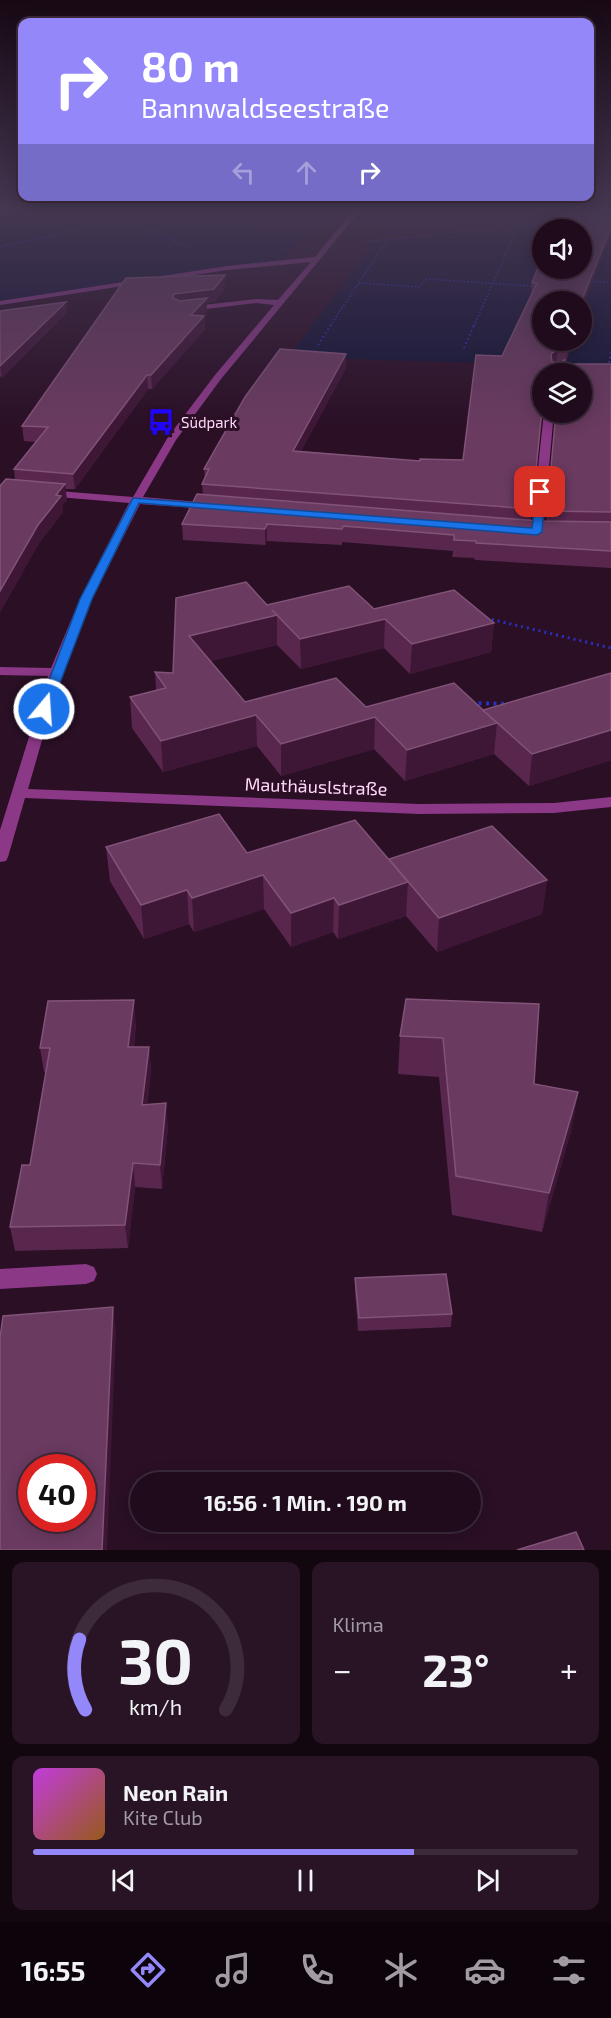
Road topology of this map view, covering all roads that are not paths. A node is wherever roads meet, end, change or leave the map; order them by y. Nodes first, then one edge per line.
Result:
1 (122, 284) edge
2 (295, 284) edge
3 (0, 303) edge
4 (280, 303) junction
5 (180, 310) edge
6 (548, 423) edge
7 (32, 491) edge
8 (136, 500) junction
9 (228, 507) edge
10 (536, 532) edge
11 (0, 670) edge
12 (57, 672) junction
13 (19, 793) junction
14 (611, 802) edge
15 (6, 813) edge
16 (0, 857) edge
17 (86, 1274) dead end
18 (0, 1279) edge

1 - 3 street
2 - 4 street
4 - 5 street
4 - 8 street
6 - 10 street
7 - 8 street
8 - 9 street
8 - 12 street
11 - 12 street
12 - 13 street
13 - 14 street, Mauthäuslstraße
13 - 15 street
15 - 16 street
17 - 18 street

